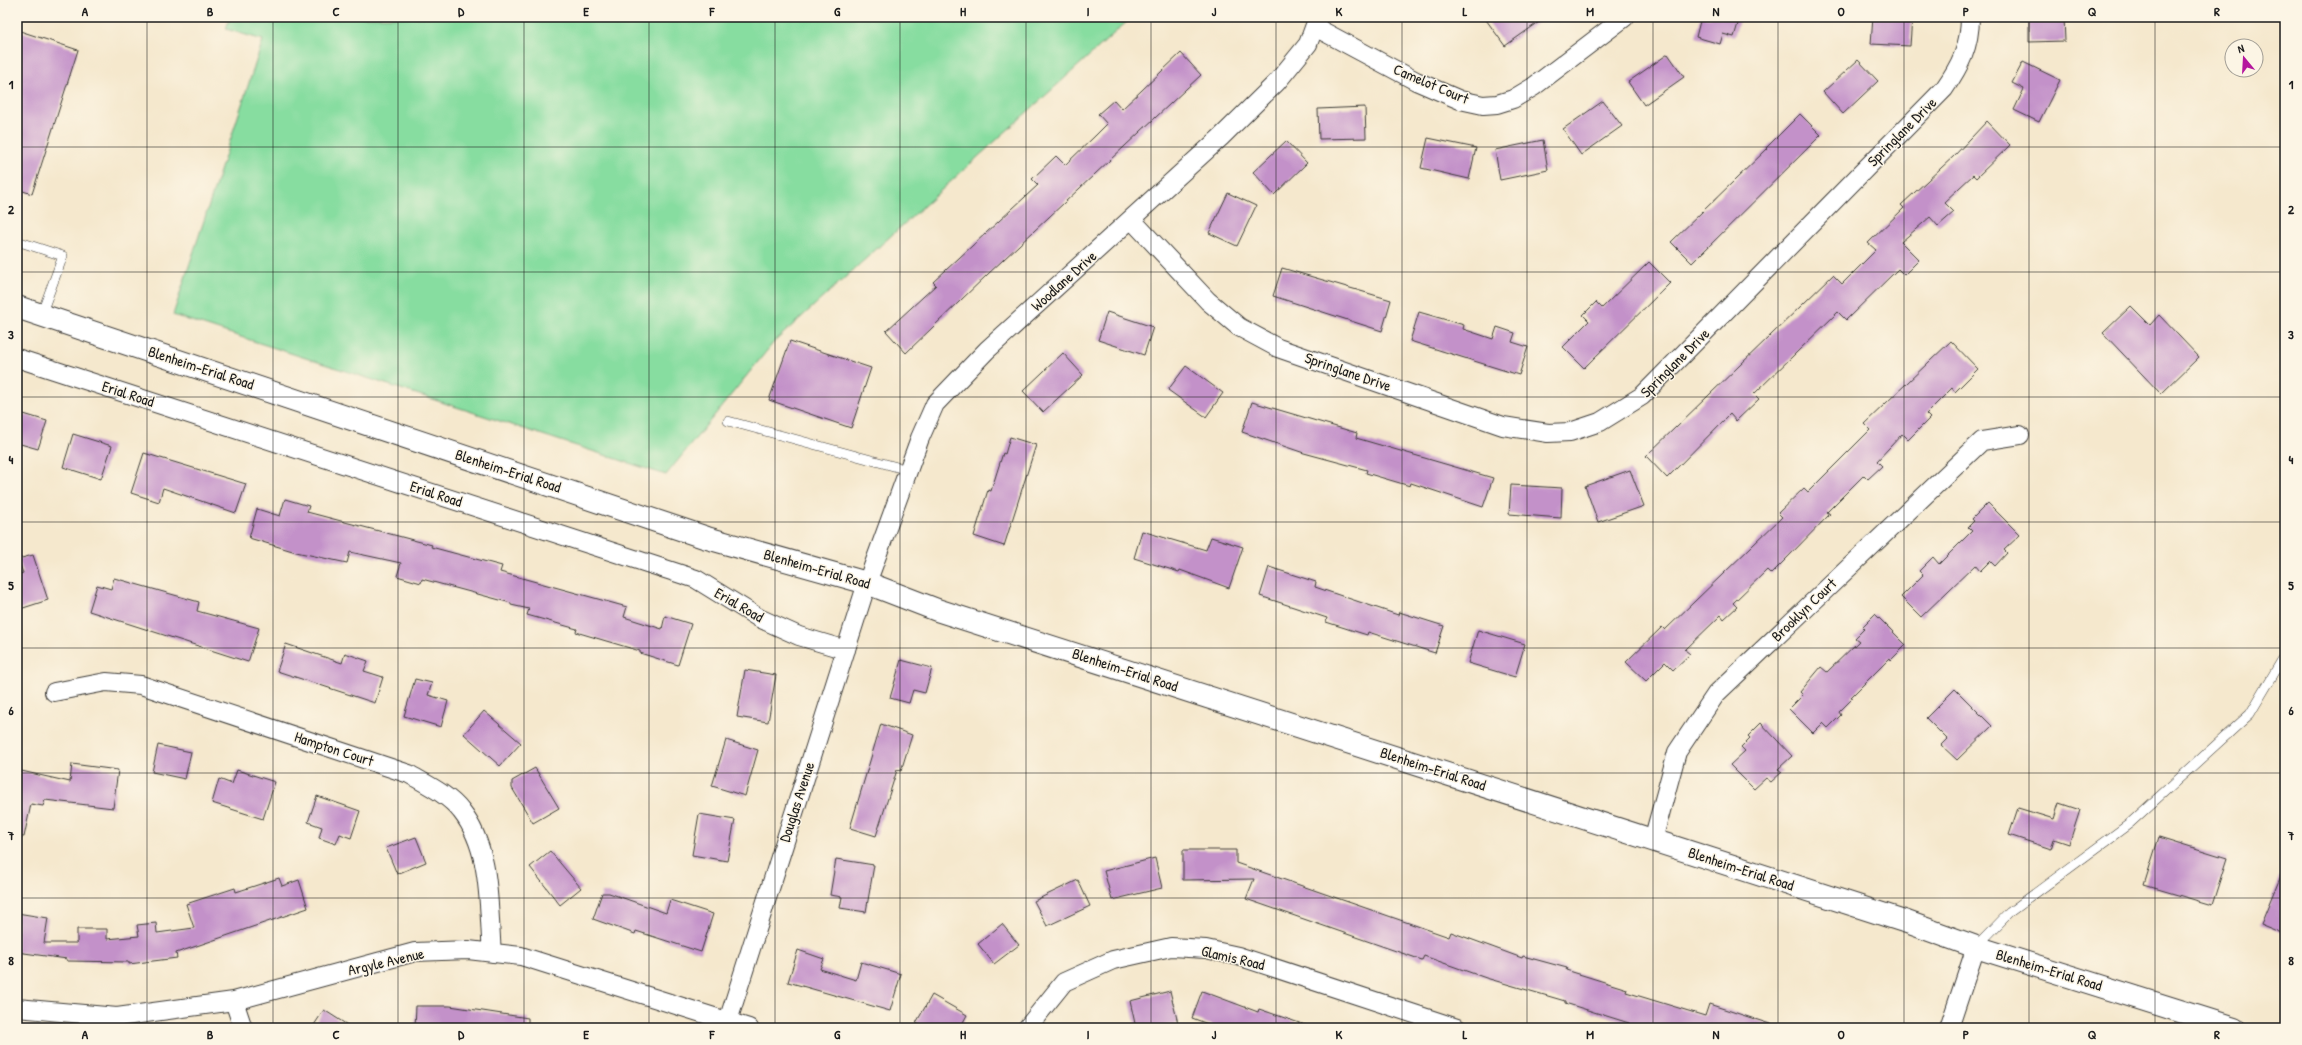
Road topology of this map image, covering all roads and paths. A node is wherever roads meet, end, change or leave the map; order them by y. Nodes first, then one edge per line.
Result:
1 (1625, 17) edge
2 (1970, 17) edge
3 (1317, 22) edge
4 (1131, 219) junction
5 (17, 241) edge
6 (17, 307) edge
7 (41, 315) junction
8 (17, 358) edge
9 (728, 421) dead end
10 (2020, 435) dead end
11 (908, 470) junction
12 (867, 583) junction
13 (846, 650) junction
14 (2282, 660) dead end
15 (54, 692) dead end
16 (1653, 840) junction
17 (1976, 947) junction
18 (492, 953) junction
19 (234, 1001) junction
20 (17, 1008) edge
21 (728, 1021) junction
22 (243, 1028) edge
23 (749, 1028) edge
24 (1027, 1028) edge
25 (1457, 1028) edge
26 (1949, 1028) edge
27 (2234, 1028) edge

1 - 3 street, Camelot Court
2 - 4 street, Springlane Drive
3 - 4 street, Woodlane Drive
4 - 11 street, Woodlane Drive
5 - 7 lane
6 - 7 main road, Blenheim-Erial Road
7 - 12 main road, Blenheim-Erial Road
8 - 13 street, Erial Road
9 - 11 lane
10 - 16 street, Brooklyn Court
11 - 12 street, Woodlane Drive
12 - 13 street, Douglas Avenue
12 - 16 main road, Blenheim-Erial Road
13 - 21 street, Douglas Avenue
14 - 17 lane
15 - 18 street, Hampton Court
16 - 17 main road, Blenheim-Erial Road
17 - 26 street
17 - 27 main road, Blenheim-Erial Road
18 - 19 street, Argyle Avenue
18 - 21 street, Argyle Avenue
19 - 20 street, Argyle Avenue
19 - 22 street
21 - 23 street, Argyle Avenue
24 - 25 street, Glamis Road

